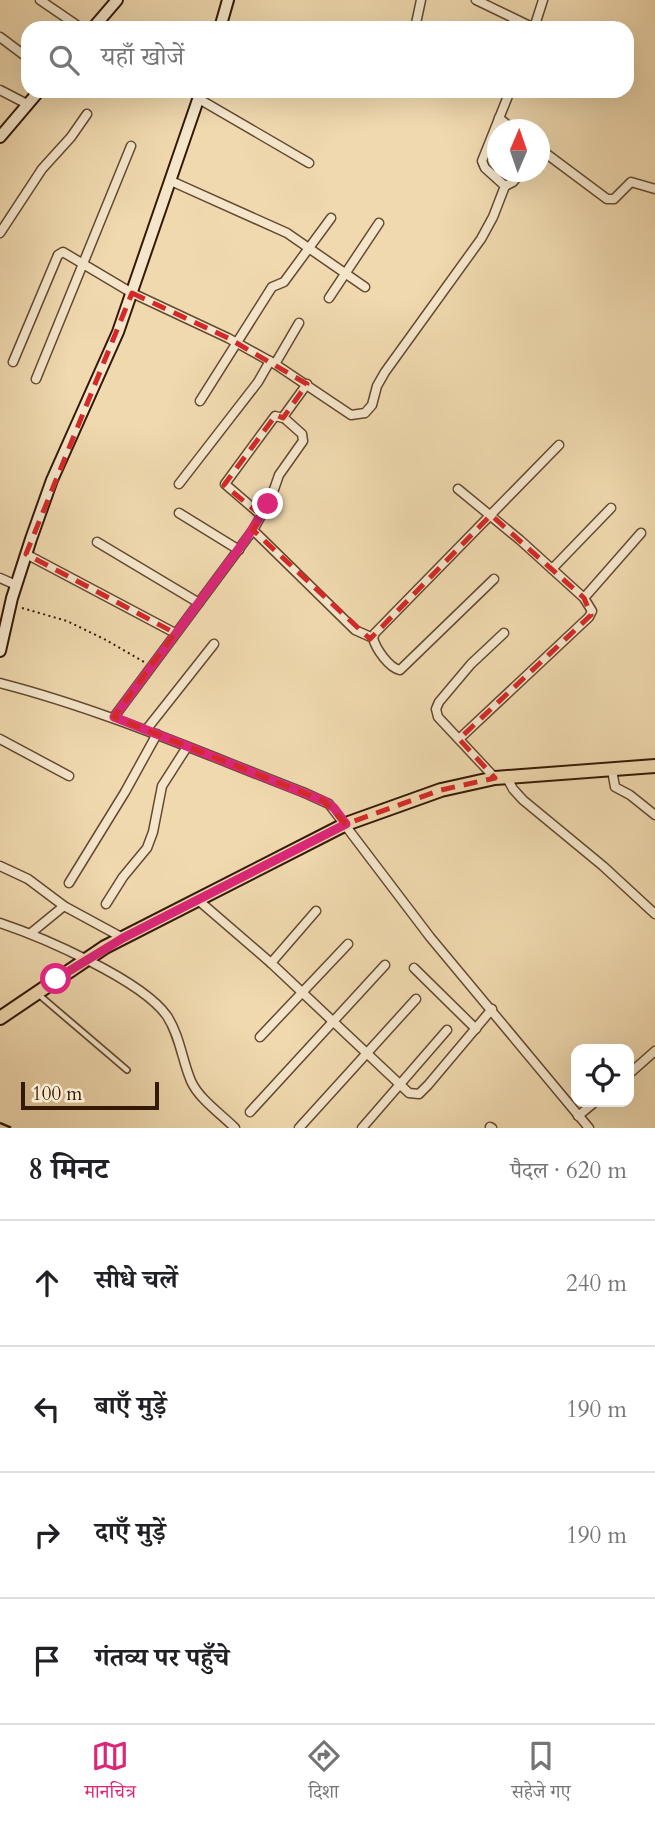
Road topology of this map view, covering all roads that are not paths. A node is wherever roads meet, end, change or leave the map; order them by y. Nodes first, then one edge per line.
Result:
1 (40, 0) edge
2 (116, 0) edge
3 (228, 0) edge
4 (421, 0) edge
5 (476, 0) edge
6 (544, 0) edge
7 (71, 21) edge
8 (99, 21) edge
9 (222, 21) edge
10 (416, 21) edge
11 (520, 21) edge
12 (536, 21) edge
13 (0, 37) edge
14 (21, 53) edge
15 (0, 90) edge
16 (33, 98) edge
17 (199, 98) edge
18 (205, 98) edge
19 (507, 98) edge
20 (27, 104) junction
21 (87, 114) dead end
22 (499, 118) joint
23 (0, 137) edge
24 (131, 146) dead end
25 (550, 156) edge
26 (309, 163) dead end
27 (171, 181) junction
28 (513, 182) edge
29 (505, 186) junction
30 (655, 189) edge
31 (331, 218) dead end
32 (379, 223) dead end
33 (0, 233) edge
34 (309, 248) junction
35 (82, 264) junction
36 (345, 273) junction
37 (365, 287) dead end
38 (132, 293) junction
39 (329, 298) dead end
40 (299, 323) dead end
41 (237, 343) junction
42 (13, 362) dead end
43 (273, 362) junction
44 (36, 379) dead end
45 (307, 384) junction
46 (200, 401) dead end
47 (283, 418) junction
48 (559, 445) dead end
49 (179, 484) dead end
50 (458, 489) dead end
51 (611, 508) dead end
52 (179, 513) dead end
53 (261, 515) junction
54 (491, 515) junction
55 (253, 530) junction
56 (641, 533) dead end
57 (97, 542) dead end
58 (239, 550) junction
59 (26, 554) junction
60 (552, 569) junction
61 (0, 578) edge
62 (494, 579) dead end
63 (16, 585) junction
64 (584, 597) junction
65 (199, 603) junction
66 (175, 633) junction
67 (504, 633) dead end
68 (373, 638) junction
69 (214, 644) dead end
70 (0, 651) edge
71 (0, 683) edge
72 (114, 717) junction
73 (146, 730) junction
74 (157, 734) junction
75 (459, 739) junction
76 (0, 740) edge
77 (187, 747) junction
78 (655, 766) edge
79 (612, 770) junction
80 (69, 776) dead end
81 (501, 777) junction
82 (655, 815) edge
83 (346, 824) junction
84 (0, 866) edge
85 (69, 883) dead end
86 (198, 900) junction
87 (106, 904) dead end
88 (64, 905) junction
89 (316, 911) dead end
90 (655, 914) edge
91 (0, 923) edge
92 (31, 933) junction
93 (123, 938) junction
94 (348, 944) dead end
95 (86, 960) junction
96 (271, 963) junction
97 (385, 965) dead end
98 (414, 968) dead end
99 (37, 993) junction
100 (303, 993) junction
101 (416, 999) dead end
102 (492, 1009) junction
103 (0, 1018) edge
104 (334, 1022) junction
105 (476, 1029) junction
106 (447, 1030) dead end
107 (260, 1037) dead end
108 (655, 1051) edge
109 (368, 1054) junction
110 (127, 1070) dead end
111 (634, 1070) edge
112 (400, 1086) junction
113 (589, 1107) edge
114 (250, 1112) dead end
115 (578, 1116) junction
116 (235, 1128) edge
117 (299, 1128) edge
118 (362, 1128) edge
119 (589, 1128) edge

1 - 7 street
2 - 8 street
3 - 9 street
4 - 10 street
5 - 11 street
6 - 12 street
13 - 14 street
15 - 20 street
16 - 20 street
17 - 27 street
18 - 26 street
19 - 22 street
20 - 23 street
21 - 33 street
22 - 29 street
24 - 35 street
25 - 30 street
27 - 34 street
27 - 38 street
28 - 29 street
29 - 45 street
31 - 34 street
32 - 36 street
34 - 36 street
34 - 41 street
35 - 38 street
35 - 42 street
35 - 44 street
36 - 37 street
36 - 39 street
38 - 41 street
38 - 59 street
40 - 43 street
41 - 43 street
41 - 46 street
43 - 45 street
43 - 49 street
45 - 47 street
47 - 53 street
47 - 53 street
48 - 54 street
50 - 54 street
51 - 60 street
52 - 58 street
53 - 55 street
54 - 60 street
54 - 68 street
55 - 58 street
55 - 68 street
56 - 64 street
57 - 65 street
58 - 65 street
59 - 63 street
59 - 66 street
60 - 64 street
61 - 63 street
62 - 68 street
63 - 70 street
64 - 75 street
65 - 66 street
66 - 72 street
67 - 75 street
69 - 73 street
71 - 72 street
72 - 73 street
73 - 74 street
74 - 77 street
74 - 85 street
75 - 81 street
76 - 80 street
77 - 83 street
77 - 87 street
78 - 79 main road
79 - 81 main road
79 - 82 street
81 - 83 main road
81 - 90 street
83 - 86 main road
83 - 102 street
84 - 88 street
86 - 93 main road
86 - 96 street
88 - 92 street
88 - 93 street
89 - 96 street
91 - 92 street
92 - 95 street
93 - 95 main road
94 - 100 street
95 - 99 main road
95 - 116 street
96 - 100 street
97 - 104 street
98 - 105 street
99 - 103 main road
99 - 110 lane
100 - 104 street
100 - 107 street
101 - 109 street
102 - 105 street
102 - 115 street
104 - 109 street
104 - 114 street
105 - 112 street
106 - 112 street
108 - 111 street
109 - 112 street
109 - 117 street
112 - 118 street
113 - 115 street
115 - 119 street

